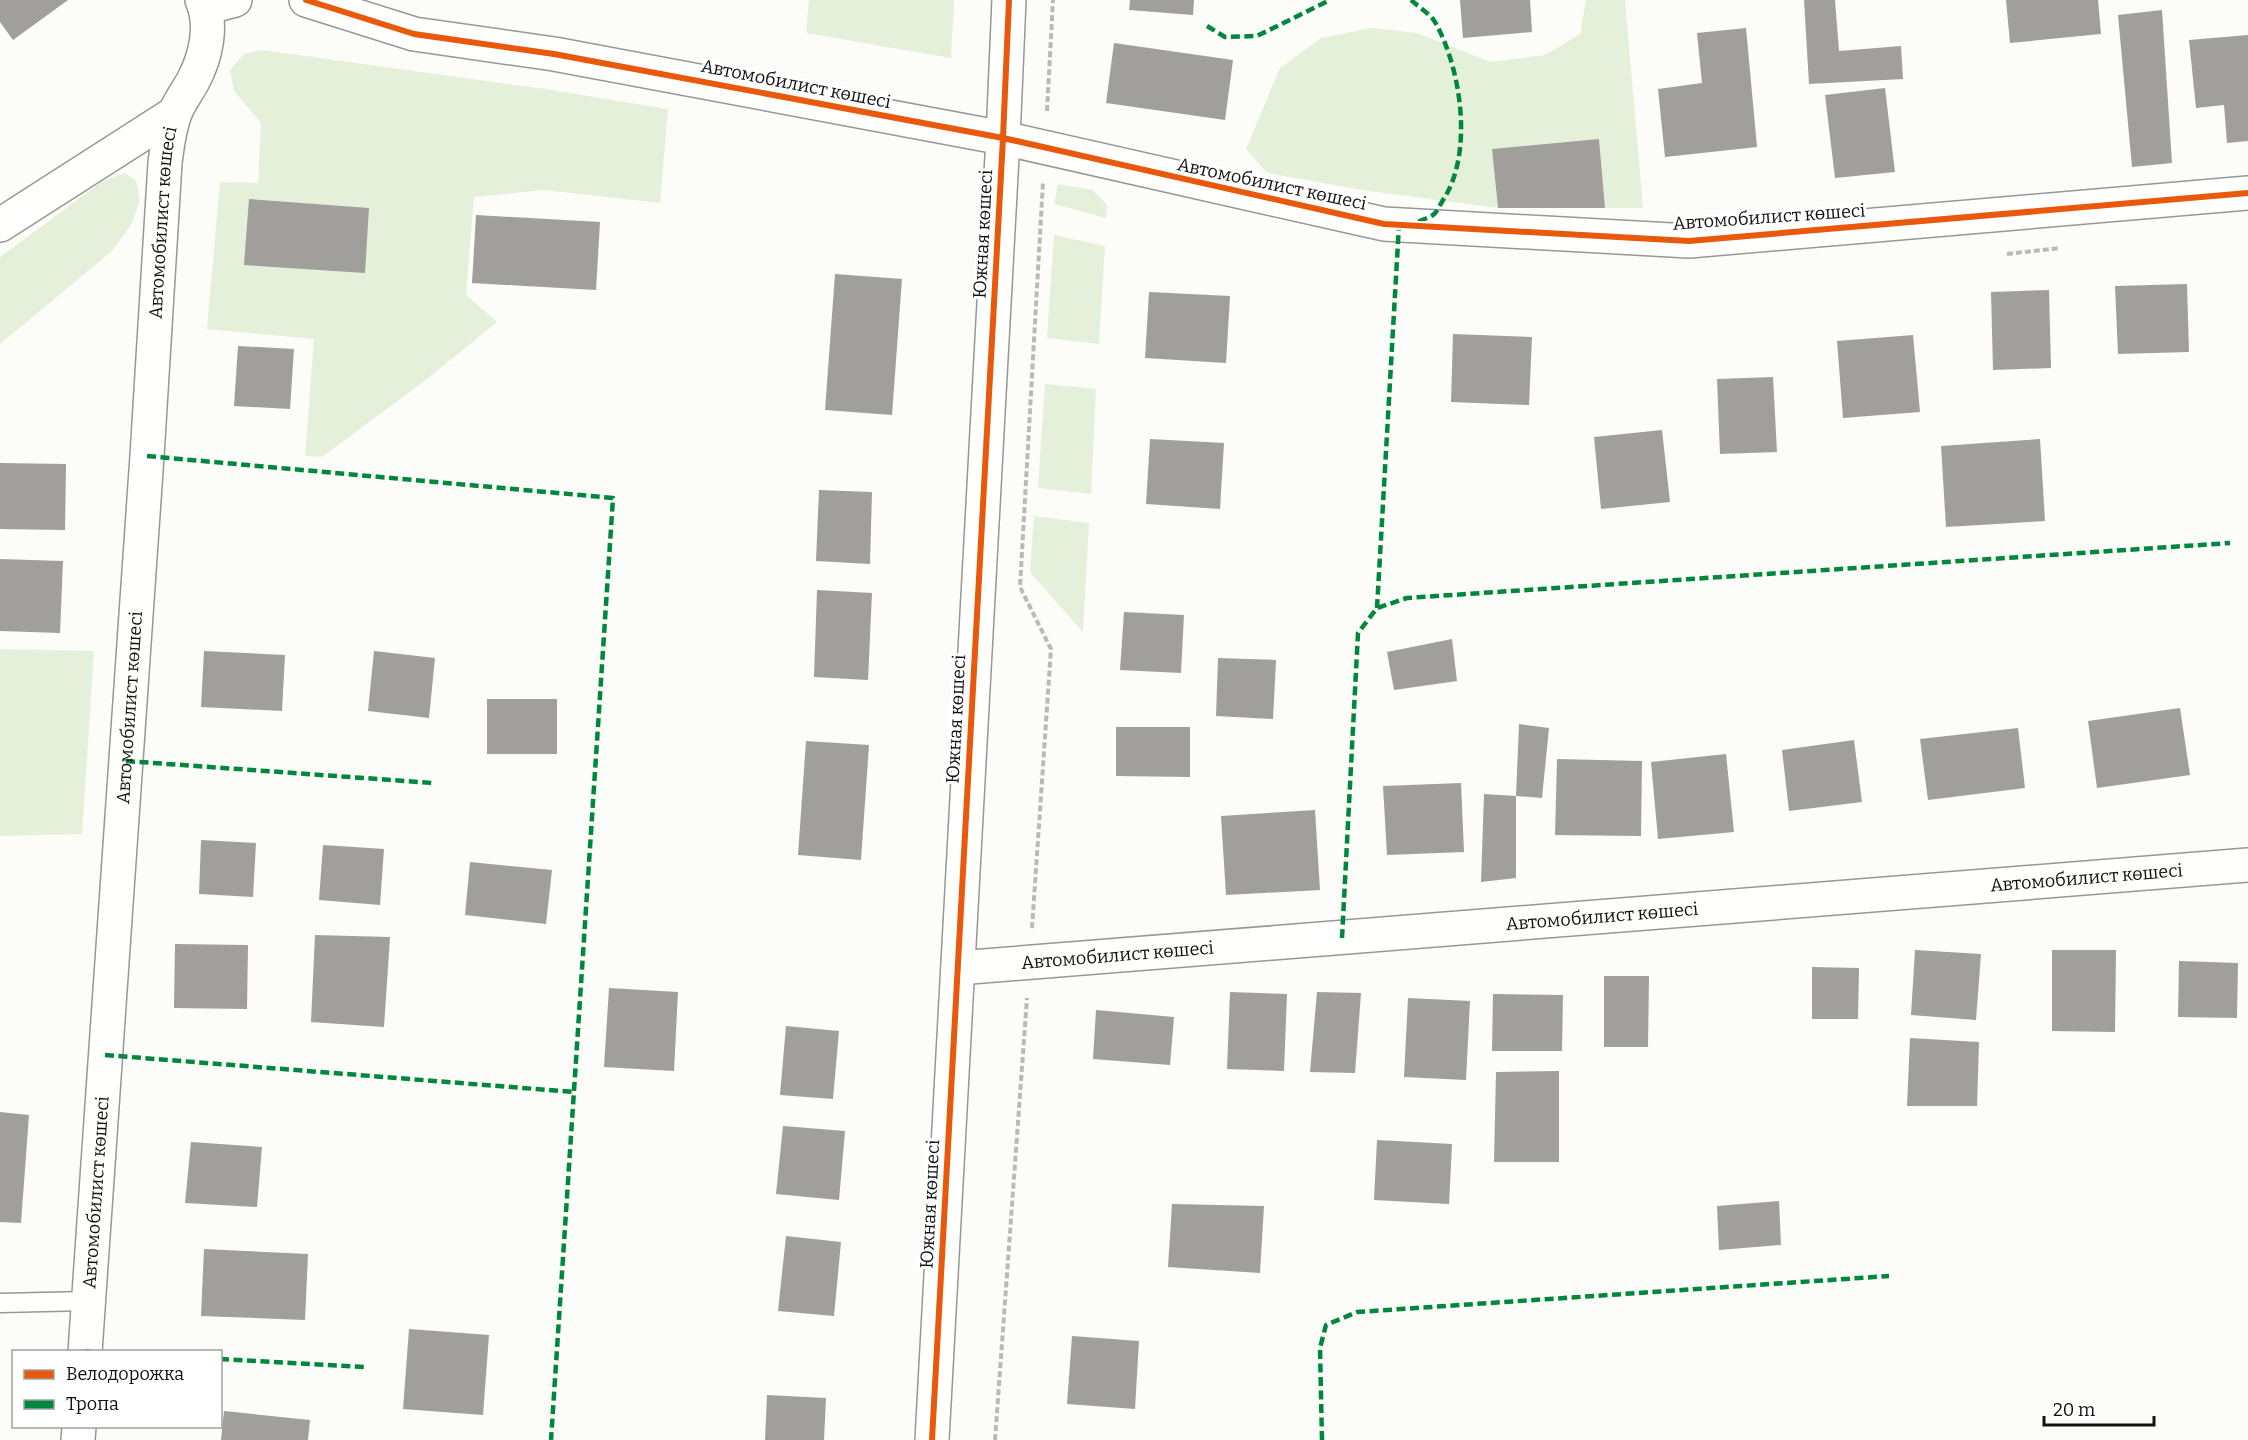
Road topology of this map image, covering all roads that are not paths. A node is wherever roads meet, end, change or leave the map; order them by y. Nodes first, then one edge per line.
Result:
1 (306, 0) edge
2 (1009, 0) edge
3 (214, 2) edge
4 (175, 113) junction
5 (1003, 138) junction
6 (113, 153) junction
7 (163, 191) junction
8 (2248, 193) edge
9 (0, 225) edge
10 (2248, 865) edge
11 (958, 968) junction
12 (88, 1301) junction
13 (0, 1303) edge
14 (85, 1350) edge
15 (932, 1440) edge

1 - 5 street, Автомобилист көшесі
2 - 5 street, Южная көшесі
3 - 4 street, Автомобилист көшесі
4 - 6 street, Автомобилист көшесі
4 - 7 street, Автомобилист көшесі
5 - 8 street, Автомобилист көшесі
5 - 11 street, Южная көшесі
6 - 7 lane
6 - 9 street, Автомобилист көшесі
7 - 12 street, Автомобилист көшесі
10 - 11 street, Автомобилист көшесі
11 - 15 street, Южная көшесі
12 - 13 lane, Автомобилист көшесі
12 - 14 street, Автомобилист көшесі

